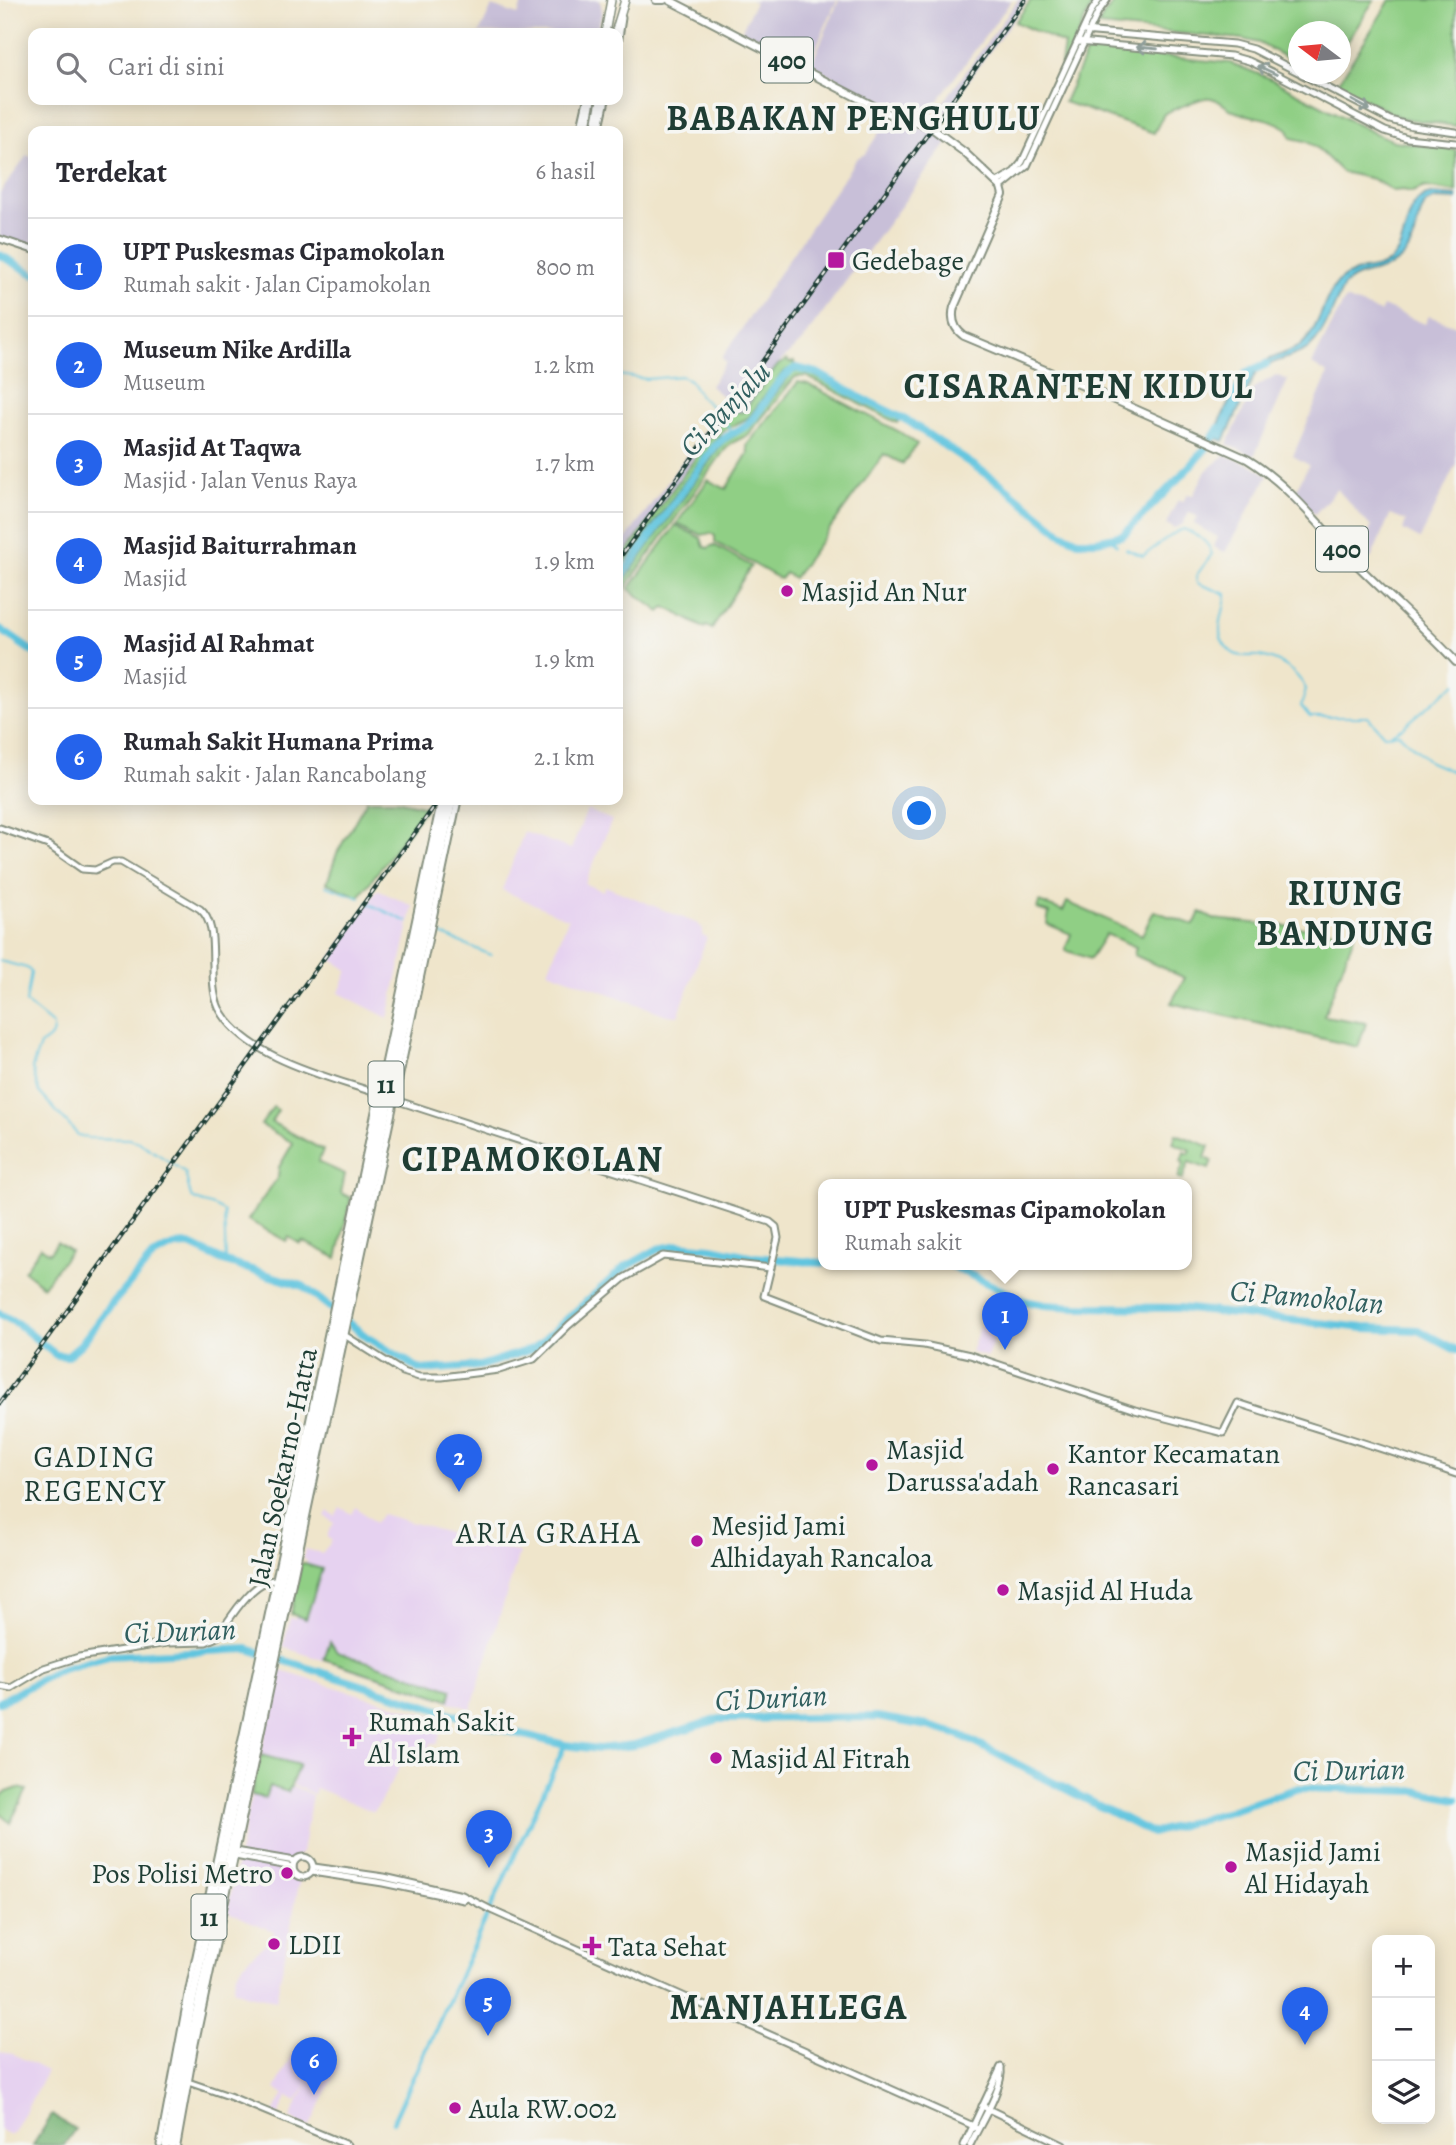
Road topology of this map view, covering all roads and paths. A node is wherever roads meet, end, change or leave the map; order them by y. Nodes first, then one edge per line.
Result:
1 (625, 0) edge
2 (631, 0) edge
3 (656, 0) edge
4 (663, 0) edge
5 (1099, 0) edge
6 (1107, 0) edge
7 (670, 1) edge
8 (609, 3) edge
9 (623, 12) junction
10 (604, 28) edge
11 (617, 28) edge
12 (620, 28) edge
13 (1086, 31) junction
14 (1081, 42) junction
15 (1213, 42) junction
16 (1211, 54) junction
17 (1288, 67) edge
18 (1321, 84) edge
19 (588, 105) edge
20 (603, 105) edge
21 (584, 126) edge
22 (598, 126) edge
23 (1438, 129) junction
24 (1456, 132) edge
25 (1437, 141) junction
26 (1456, 143) edge
27 (998, 185) junction
28 (0, 239) edge
29 (28, 248) edge
30 (1456, 662) edge
31 (445, 805) edge
32 (446, 805) edge
33 (446, 805) edge
34 (457, 805) edge
35 (0, 828) edge
36 (434, 858) junction
37 (426, 871) junction
38 (405, 1028) junction
39 (406, 1047) junction
40 (379, 1094) junction
41 (395, 1100) junction
42 (372, 1210) junction
43 (363, 1227) junction
44 (771, 1266) junction
45 (338, 1286) junction
46 (339, 1300) junction
47 (341, 1312) junction
48 (340, 1326) junction
49 (314, 1427) junction
50 (316, 1447) junction
51 (1456, 1474) edge
52 (305, 1501) junction
53 (307, 1514) junction
54 (275, 1580) junction
55 (270, 1648) junction
56 (267, 1661) junction
57 (0, 1686) edge
58 (257, 1690) junction
59 (250, 1702) junction
60 (239, 1812) junction
61 (242, 1822) junction
62 (236, 1853) junction
63 (294, 1864) junction
64 (313, 1869) junction
65 (223, 1914) junction
66 (215, 1926) junction
67 (193, 2030) junction
68 (195, 2044) junction
69 (188, 2082) junction
70 (984, 2107) junction
71 (975, 2127) junction
72 (160, 2145) edge
73 (166, 2145) edge
74 (174, 2145) edge
75 (347, 2145) edge
76 (964, 2145) edge
77 (970, 2145) edge
78 (1063, 2145) edge

1 - 9 highway
2 - 9 main road
3 - 4 main road
4 - 7 main road
5 - 13 main road
6 - 13 main road
7 - 27 main road, 400
8 - 10 highway
9 - 11 highway
9 - 12 main road
13 - 14 main road
13 - 15 main road
16 -> 14 main road
14 - 27 main road
15 - 16 main road
15 - 17 main road
25 -> 16 main road
18 -> 23 main road
19 - 21 highway
20 - 22 highway
23 - 24 main road
23 - 25 main road
25 - 26 main road
27 - 30 main road, 400
28 - 29 main road
31 - 37 main road, Jalan Soekarno-Hatta
32 - 36 highway, Jalan Soekarno-Hatta / 11
33 - 38 highway, Jalan Soekarno-Hatta / 11
34 - 39 main road
35 - 40 main road
36 - 37 highway
36 - 46 highway, Jalan Soekarno-Hatta / 11
37 - 40 main road, Jalan Soekarno-Hatta
38 - 39 highway
38 - 43 highway, Jalan Soekarno-Hatta / 11
39 - 41 main road
40 - 45 main road, Jalan Soekarno-Hatta
41 - 42 main road
41 - 44 main road
42 - 43 highway
42 - 47 main road
43 - 47 highway, Jalan Soekarno-Hatta / 11
44 - 48 main road
44 - 51 main road
45 - 46 highway
45 - 47 main road, Jalan Soekarno-Hatta
46 - 47 highway, Jalan Soekarno-Hatta / 11
47 - 48 highway, Jalan Soekarno-Hatta / 11
47 - 48 main road
48 - 49 highway, Jalan Soekarno-Hatta / 11
48 - 49 main road, Jalan Soekarno-Hatta
48 - 50 main road, Jalan Soekarno-Hatta
49 - 50 highway, Jalan Soekarno-Hatta / 11
49 - 54 main road, Jalan Soekarno-Hatta
50 - 52 highway, Jalan Soekarno-Hatta / 11
50 - 53 main road, Jalan Soekarno-Hatta
50 - 55 highway, Jalan Soekarno-Hatta / 11
52 - 53 highway
52 - 55 highway, Jalan Soekarno-Hatta / 11
53 - 55 main road, Jalan Soekarno-Hatta
54 - 55 main road, Jalan Soekarno-Hatta
54 - 57 main road
55 - 56 highway, Jalan Soekarno-Hatta / 11
55 - 56 main road, Jalan Soekarno-Hatta
56 - 58 highway, Jalan Soekarno-Hatta / 11
56 - 59 main road, Jalan Soekarno-Hatta
56 - 60 highway, Jalan Soekarno-Hatta / 11
56 - 61 main road, Jalan Soekarno-Hatta
58 - 59 highway
58 - 73 highway, Jalan Soekarno-Hatta / 11
59 - 72 main road, Jalan Soekarno-Hatta
60 - 61 highway
60 - 66 highway, Jalan Soekarno-Hatta / 11
61 - 62 main road, Jalan Soekarno-Hatta
62 - 63 main road
62 - 65 main road, Jalan Soekarno-Hatta
63 - 64 main road
63 - 64 main road
64 - 71 main road
65 - 66 highway
65 - 68 main road, Jalan Soekarno-Hatta
66 - 67 highway, Jalan Soekarno-Hatta / 11
67 - 68 highway
67 - 74 highway, Jalan Soekarno-Hatta / 11
68 - 69 main road, Jalan Soekarno-Hatta
69 - 74 main road, Jalan Soekarno-Hatta
69 - 75 main road
70 - 70 main road
70 - 71 main road
70 - 78 main road
71 - 76 main road
71 - 77 main road

